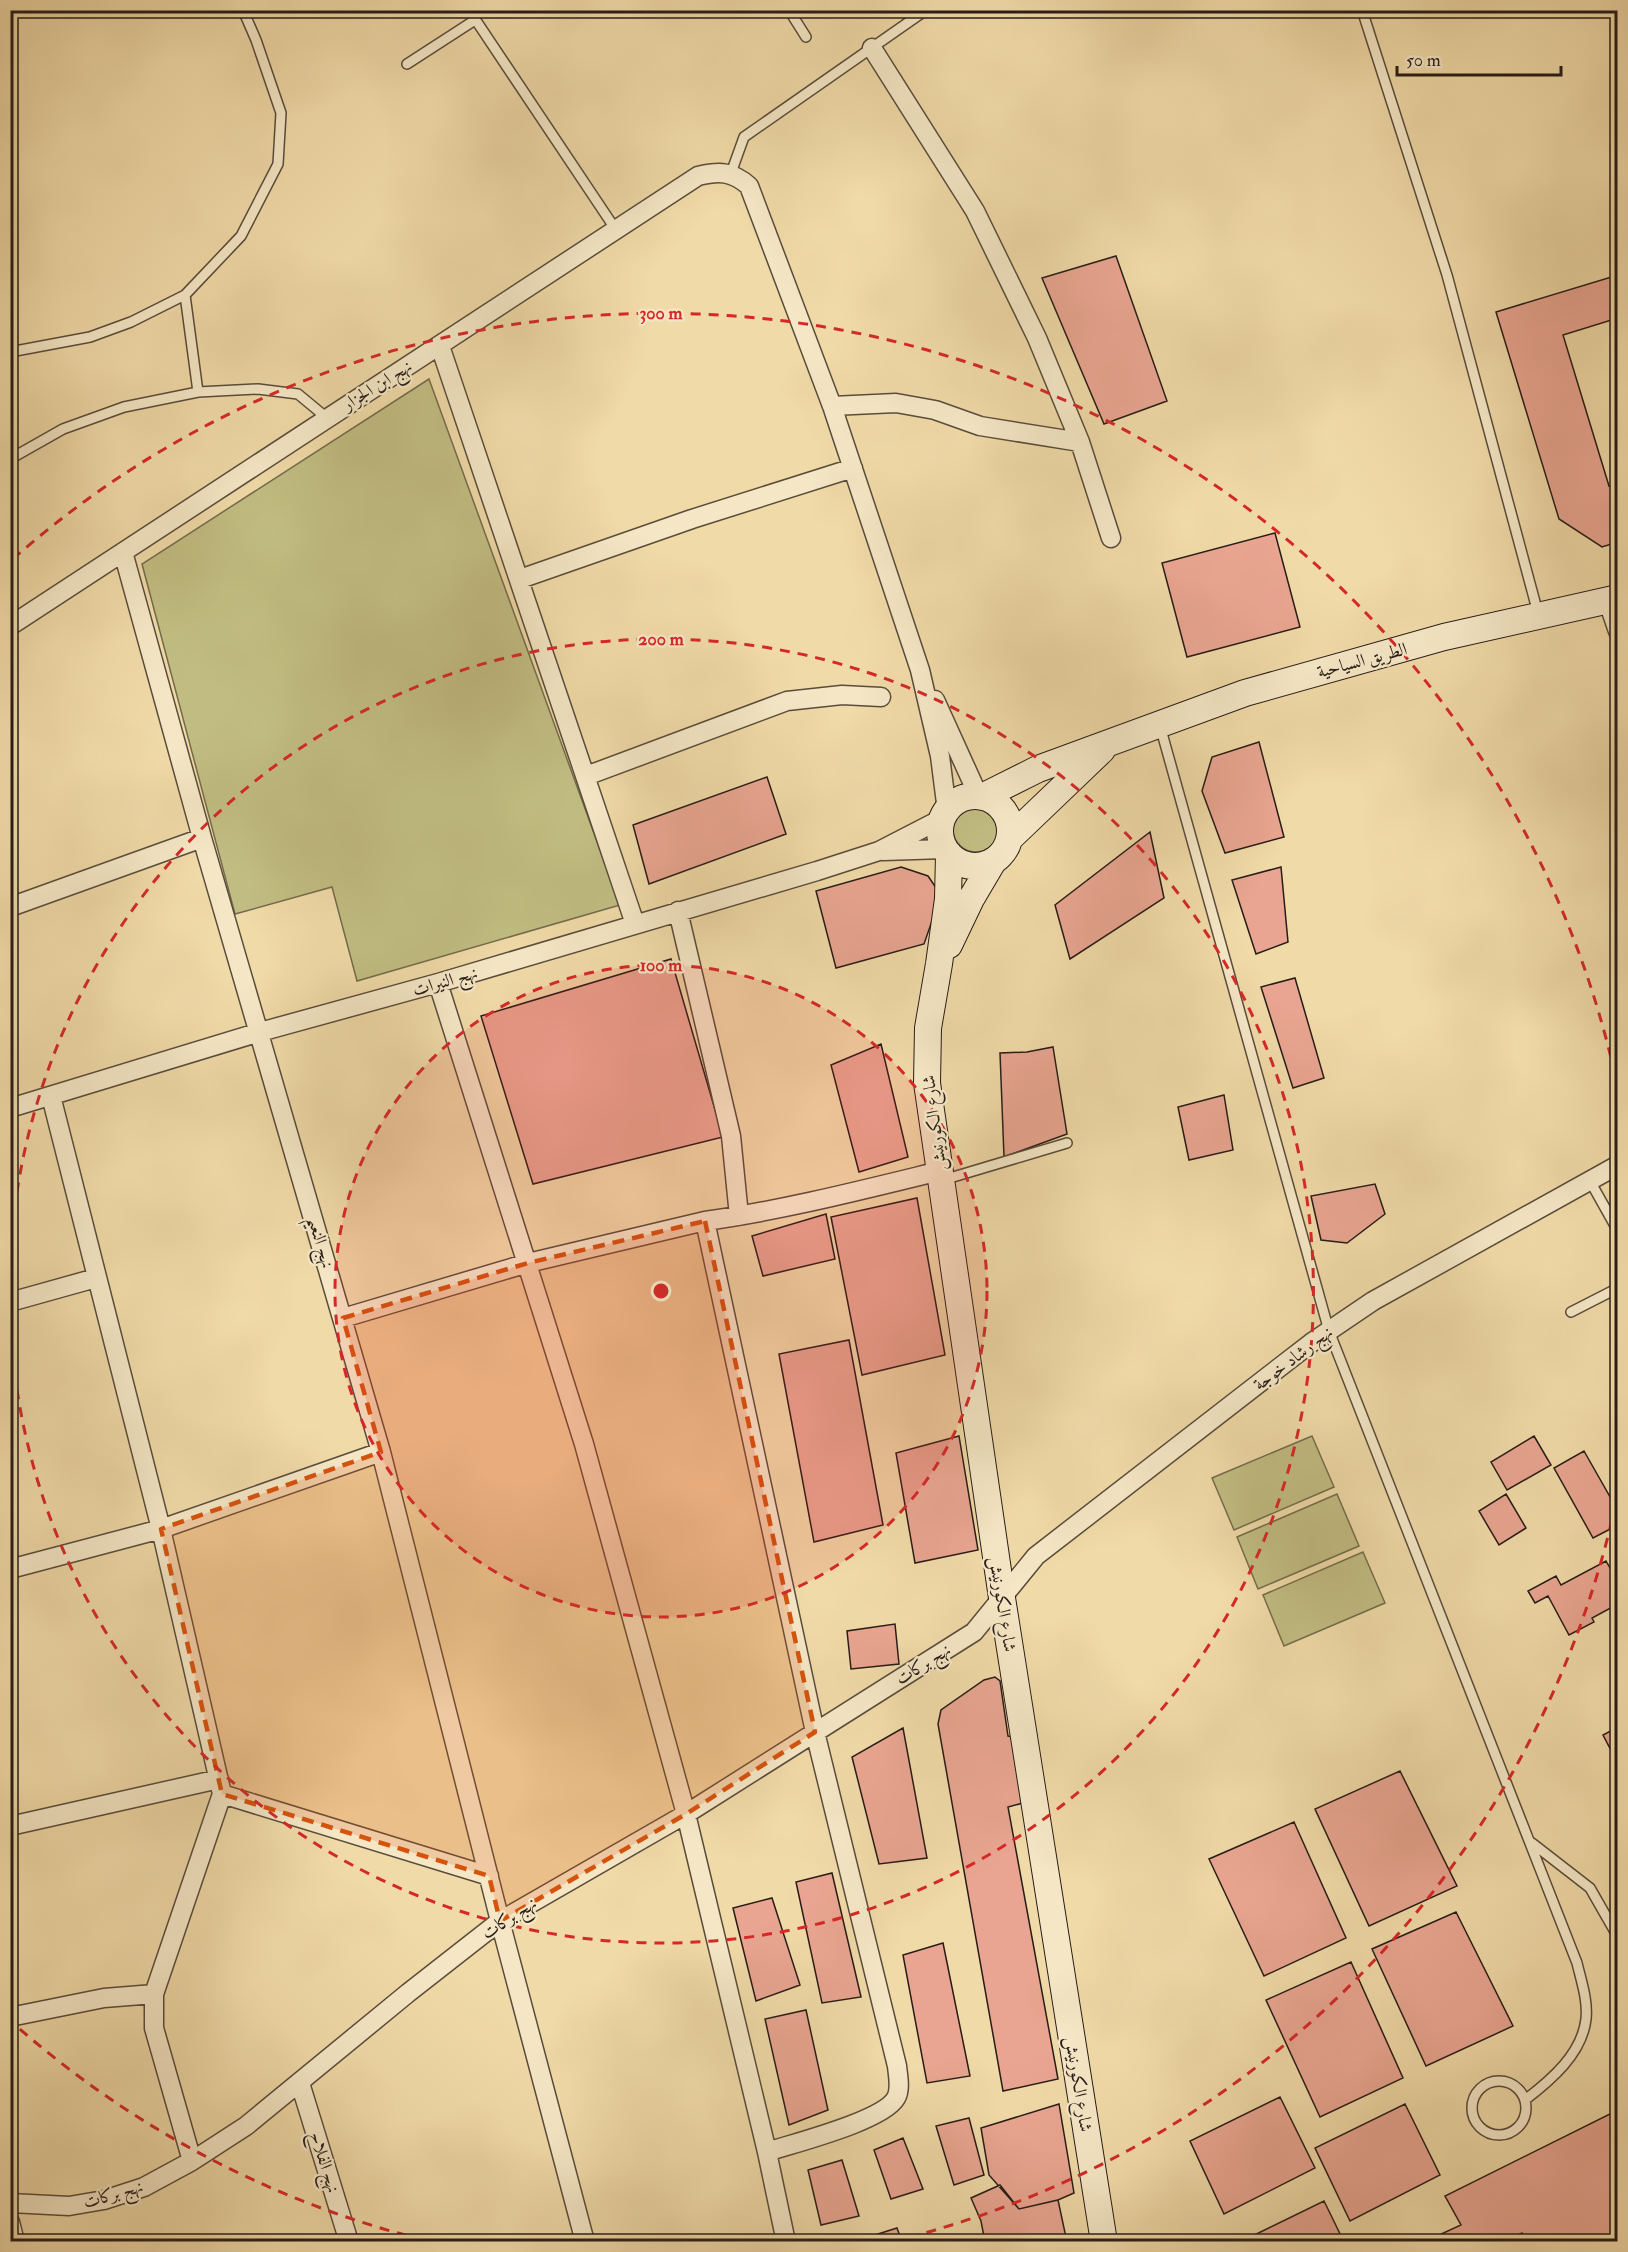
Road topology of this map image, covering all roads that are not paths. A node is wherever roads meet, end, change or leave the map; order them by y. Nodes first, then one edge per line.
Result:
1 (243, 10) edge
2 (469, 10) edge
3 (789, 10) edge
4 (926, 10) edge
5 (1362, 10) edge
6 (475, 20) junction
7 (806, 37) dead end
8 (872, 48) junction
9 (407, 64) dead end
10 (731, 173) junction
11 (616, 230) junction
12 (185, 295) junction
13 (440, 346) junction
14 (10, 352) edge
15 (198, 392) junction
16 (832, 406) junction
17 (327, 418) junction
18 (1080, 442) junction
19 (11, 458) edge
20 (853, 468) junction
21 (1111, 538) dead end
22 (123, 552) junction
23 (520, 579) junction
24 (1612, 599) edge
25 (1539, 616) junction
26 (10, 626) edge
27 (1617, 631) edge
28 (920, 670) junction
29 (881, 697) dead end
30 (1159, 723) junction
31 (1111, 741) junction
32 (586, 776) junction
33 (981, 797) junction
34 (945, 815) junction
35 (202, 838) junction
36 (1009, 838) junction
37 (879, 852) junction
38 (947, 852) junction
39 (994, 860) junction
40 (10, 907) edge
41 (678, 911) junction
42 (635, 924) junction
43 (939, 964) junction
44 (438, 983) junction
45 (260, 1032) junction
46 (51, 1096) junction
47 (10, 1108) edge
48 (1067, 1143) dead end
49 (1617, 1165) edge
50 (940, 1176) junction
51 (1590, 1181) junction
52 (740, 1216) junction
53 (705, 1221) junction
54 (1617, 1231) edge
55 (528, 1263) junction
56 (96, 1278) junction
57 (1617, 1288) edge
58 (10, 1302) edge
59 (1571, 1312) dead end
60 (343, 1318) junction
61 (1329, 1331) junction
62 (381, 1452) junction
63 (161, 1529) junction
64 (10, 1569) edge
65 (1002, 1598) junction
66 (815, 1732) junction
67 (220, 1787) junction
68 (686, 1814) junction
69 (10, 1826) edge
70 (1530, 1842) junction
71 (489, 1876) junction
72 (500, 1921) junction
73 (1617, 1936) edge
74 (154, 1994) junction
75 (10, 2017) edge
76 (300, 2083) junction
77 (1525, 2100) junction
78 (767, 2152) junction
79 (192, 2161) junction
80 (10, 2203) edge
81 (10, 2222) edge
82 (15, 2241) edge
83 (349, 2241) edge
84 (585, 2241) edge
85 (786, 2241) edge
86 (1104, 2241) edge

1 - 12 lane
2 - 6 lane
3 - 7 lane
4 - 8 lane
5 - 25 lane
6 - 9 lane
6 - 11 lane
8 - 10 lane
8 - 18 street
10 - 11 street, نهج ابن الجزار
10 - 16 street
11 - 13 street, نهج ابن الجزار
12 - 14 lane
12 - 15 lane
13 - 17 street, نهج ابن الجزار
13 - 23 street
15 - 17 lane
15 - 19 lane
16 - 18 street
16 - 20 street
17 - 22 street, نهج ابن الجزار
18 - 21 street
20 - 23 street
20 - 28 street
22 - 26 street, نهج ابن الجزار
22 - 35 street, نهج النعيم
23 - 32 street
24 - 25 main road, الطريق السياحية
24 - 27 street
25 - 30 main road, الطريق السياحية
28 - 33 street
28 - 34 street
29 - 32 street
30 - 31 main road, الطريق السياحية
30 - 61 lane
31 - 33 main road, الطريق السياحية
31 - 36 main road, الطريق السياحية
32 - 42 street
33 - 34 main road
33 - 36 main road
34 - 37 street
34 - 38 main road
35 - 40 street
35 - 45 street, نهج النعيم
36 - 39 main road
37 - 38 street
37 - 41 street, نهج النيرات
38 - 39 main road
38 - 43 main road, شارع الكورنيش
39 - 43 main road, شارع الكورنيش
41 - 42 street, نهج النيرات
41 - 52 street
42 - 44 street, نهج النيرات
43 - 50 main road, شارع الكورنيش
44 - 45 street, نهج النيرات
44 - 55 street
45 - 46 street, نهج النيرات
45 - 60 street, نهج النعيم
46 - 47 street, نهج النيرات
46 - 56 street
48 - 50 lane
49 - 51 street, نهج رشاد خوجة
50 - 52 street
50 - 65 main road, شارع الكورنيش
51 - 54 lane
51 - 61 street, نهج رشاد خوجة
52 - 53 street
53 - 55 street
53 - 66 street
55 - 60 street
55 - 68 street
56 - 58 street
56 - 63 street
57 - 59 lane
60 - 62 street, نهج النعيم
61 - 65 street, نهج رشاد خوجة
61 - 70 lane
62 - 63 street
62 - 71 street, نهج النعيم
63 - 64 street
63 - 67 street
65 - 66 street, نهج بركات
65 - 86 main road, شارع الكورنيش
66 - 68 street, نهج بركات
66 - 78 street
67 - 69 street
67 - 71 street
67 - 74 street
68 - 72 street, نهج بركات
68 - 78 street
70 - 73 lane
70 - 77 lane
71 - 72 street, نهج النعيم
72 - 76 street, نهج بركات
72 - 84 street, نهج النعيم
74 - 75 street
74 - 79 street
76 - 79 street, نهج بركات
76 - 83 street, نهج الفلاح
77 - 77 lane
78 - 85 street
79 - 80 street, نهج بركات
81 - 82 street

